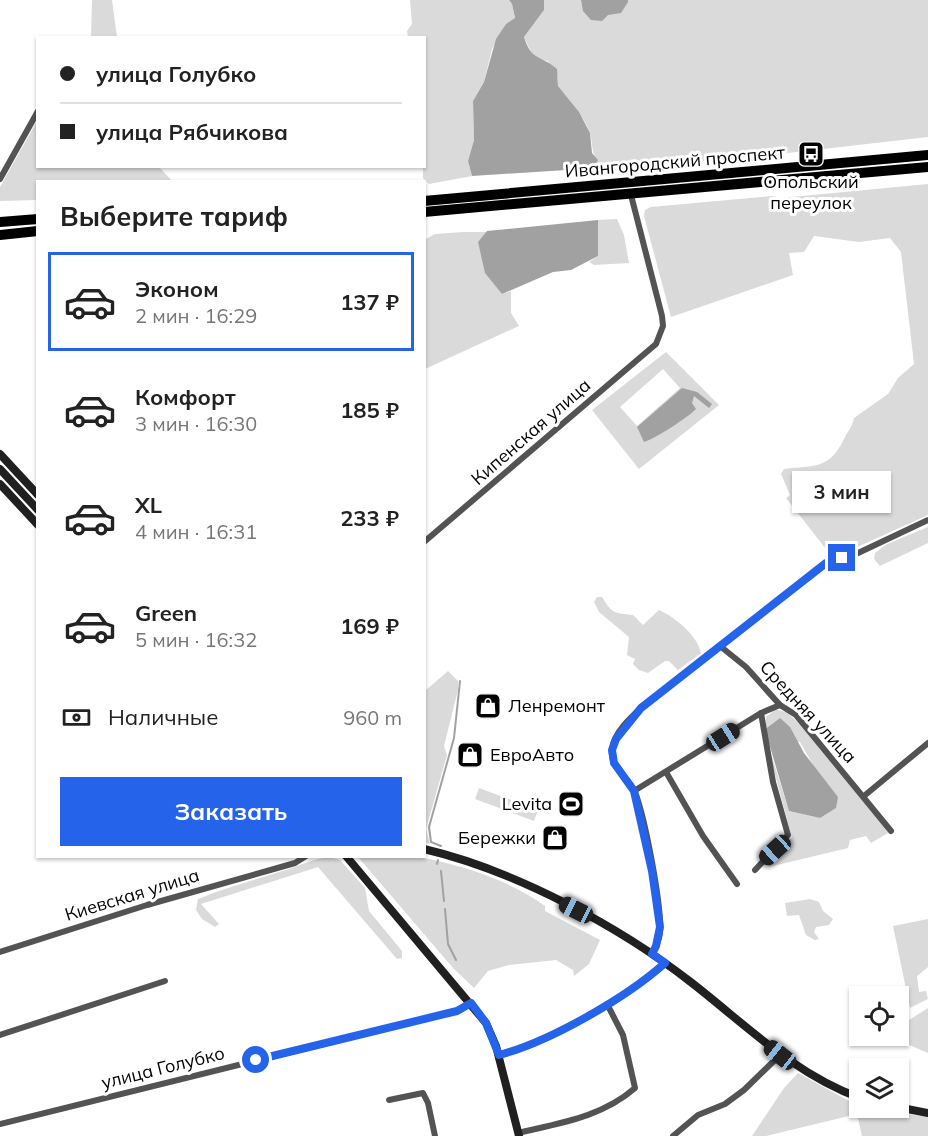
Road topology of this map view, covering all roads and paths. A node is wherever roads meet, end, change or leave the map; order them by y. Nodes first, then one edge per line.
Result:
1 (36, 115) edge
2 (928, 155) edge
3 (928, 167) edge
4 (0, 179) edge
5 (631, 195) junction
6 (426, 201) edge
7 (426, 212) edge
8 (36, 219) edge
9 (0, 222) edge
10 (36, 231) edge
11 (0, 235) edge
12 (0, 454) edge
13 (0, 469) edge
14 (0, 484) edge
15 (36, 493) edge
16 (36, 508) edge
17 (928, 520) edge
18 (36, 523) edge
19 (426, 540) edge
20 (720, 646) junction
21 (780, 705) junction
22 (761, 713) junction
23 (928, 743) edge
24 (666, 772) junction
25 (634, 791) junction
26 (864, 796) junction
27 (891, 831) dead end
28 (426, 850) edge
29 (303, 858) edge
30 (348, 858) edge
31 (755, 870) dead end
32 (737, 884) dead end
33 (0, 952) edge
34 (652, 954) junction
35 (665, 963) junction
36 (165, 981) dead end
37 (471, 1003) junction
38 (607, 1004) junction
39 (0, 1035) edge
40 (499, 1055) junction
41 (780, 1055) junction
42 (849, 1093) edge
43 (389, 1100) dead end
44 (909, 1109) edge
45 (928, 1113) edge
46 (0, 1124) edge
47 (519, 1134) edge
48 (435, 1136) edge
49 (673, 1136) edge

1 - 4 street
2 - 6 highway, Ивангородский проспект
3 - 5 highway, Ивангородский проспект
5 - 7 highway, Ивангородский проспект
5 - 19 street, Кипенская улица
8 - 9 highway
10 - 11 highway
12 - 15 main road
13 - 16 main road
14 - 18 main road
17 - 20 street
20 - 21 street, Средняя улица
20 - 25 street
21 - 22 street
21 - 26 street, Средняя улица
22 - 24 street
22 - 31 street
23 - 26 street
24 - 25 street
24 - 32 street
25 - 34 street
26 - 27 street, Средняя улица
28 - 34 main road
29 - 33 street, Киевская улица
30 - 37 main road
34 - 35 main road
35 - 38 street
35 - 41 main road
36 - 39 street
37 - 40 main road
37 - 46 street, улица Голубко
38 - 40 street
38 - 47 street
40 - 47 main road
41 - 42 main road
41 - 49 street
43 - 48 street
44 - 45 main road

